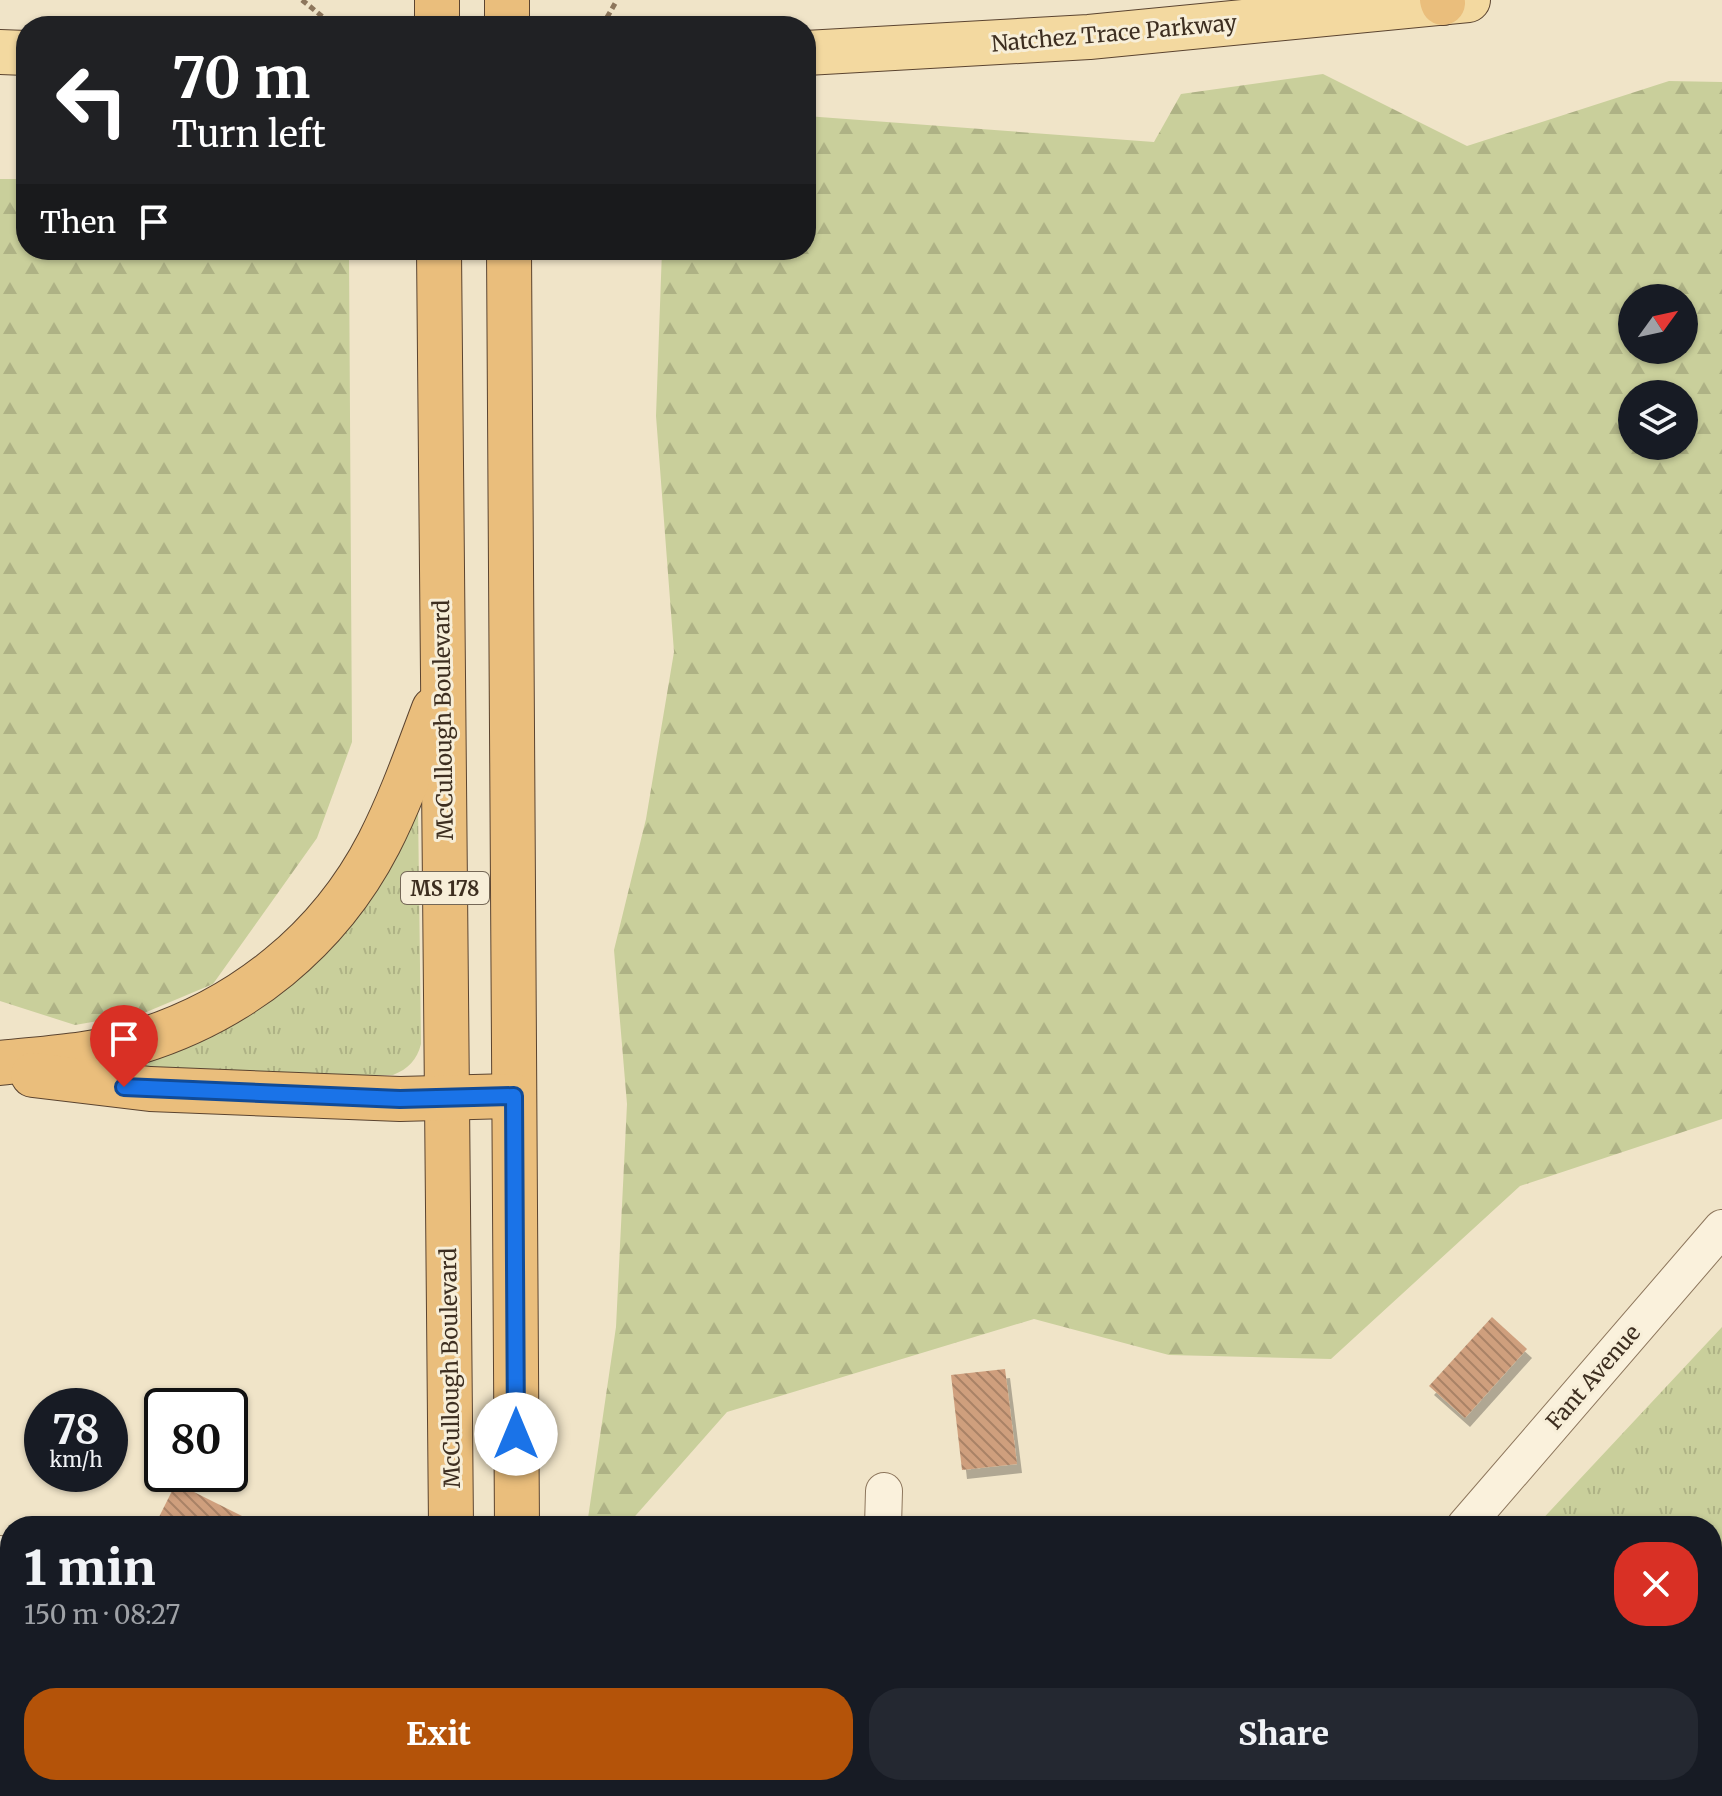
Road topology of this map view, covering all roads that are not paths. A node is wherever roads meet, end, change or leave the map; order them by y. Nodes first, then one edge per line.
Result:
1 (1451, 1) edge
2 (816, 52) edge
3 (439, 260) edge
4 (509, 260) edge
5 (442, 688) junction
6 (0, 1066) edge
7 (514, 1096) junction
8 (447, 1098) junction
9 (1722, 1228) edge
10 (451, 1516) edge
11 (517, 1516) edge
12 (1474, 1516) edge

1 - 2 main road, Natchez Trace Parkway
3 - 5 highway, McCullough Boulevard / MS 178
4 - 7 highway, MS 178
5 - 6 highway
5 - 8 highway, McCullough Boulevard / MS 178
6 - 8 highway
7 - 8 highway
7 - 11 highway, MS 178
8 - 10 highway, McCullough Boulevard / MS 178
9 - 12 street, Fant Avenue

